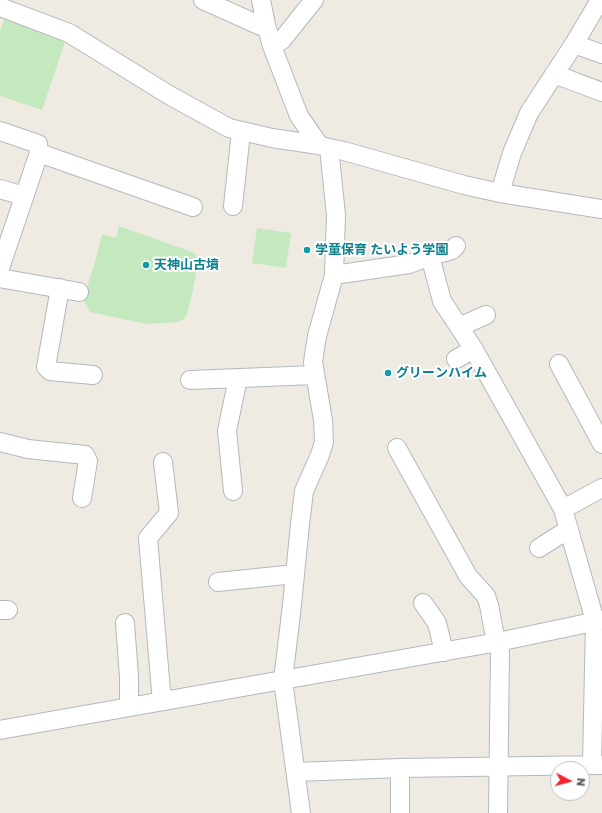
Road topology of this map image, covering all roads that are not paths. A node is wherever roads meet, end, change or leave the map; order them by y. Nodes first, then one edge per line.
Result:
1 (202, 0) edge
2 (261, 0) edge
3 (314, 0) edge
4 (0, 7) edge
5 (598, 11) edge
6 (266, 25) junction
7 (574, 44) junction
8 (272, 46) junction
9 (602, 54) edge
10 (554, 74) junction
11 (602, 92) edge
12 (0, 131) edge
13 (241, 132) junction
14 (40, 142) junction
15 (324, 146) junction
16 (0, 189) edge
17 (500, 193) junction
18 (24, 196) junction
19 (233, 206) dead end
20 (193, 207) dead end
21 (602, 209) edge
22 (456, 246) dead end
23 (430, 256) junction
24 (0, 268) edge
25 (334, 275) junction
26 (0, 278) edge
27 (60, 288) junction
28 (79, 292) dead end
29 (486, 315) dead end
30 (459, 327) junction
31 (474, 349) junction
32 (456, 359) dead end
33 (559, 364) dead end
34 (93, 375) dead end
35 (315, 375) junction
36 (238, 378) junction
37 (190, 380) dead end
38 (0, 442) edge
39 (602, 444) edge
40 (399, 459) dead end
41 (163, 462) dead end
42 (602, 488) edge
43 (233, 491) dead end
44 (82, 498) dead end
45 (563, 509) junction
46 (569, 529) junction
47 (540, 548) dead end
48 (295, 574) junction
49 (218, 582) dead end
50 (423, 603) dead end
51 (599, 620) edge
52 (125, 623) dead end
53 (498, 642) junction
54 (444, 652) junction
55 (282, 680) junction
56 (165, 701) junction
57 (129, 707) junction
58 (0, 730) edge
59 (597, 764) edge
60 (498, 766) junction
61 (400, 768) junction
62 (296, 772) junction
63 (301, 813) edge
64 (400, 813) edge
65 (498, 813) edge

1 - 6 street
2 - 6 street
3 - 8 street
4 - 13 street
5 - 7 street
6 - 8 street
7 - 9 street
7 - 10 street
8 - 15 street
10 - 11 street
10 - 17 street
12 - 14 street
13 - 15 street
13 - 19 street
14 - 18 street
14 - 20 street
15 - 17 street
15 - 25 street
16 - 18 street
17 - 21 street
18 - 24 street
22 - 23 street
23 - 25 street
23 - 30 street
25 - 35 street
26 - 27 street
27 - 28 street
27 - 34 street
29 - 30 street
30 - 31 street
31 - 32 street
31 - 45 street
33 - 39 street
35 - 36 street
35 - 48 street
36 - 37 street
36 - 43 street
38 - 44 street
40 - 53 street
41 - 56 street
42 - 45 street
45 - 46 street
46 - 47 street
46 - 51 street
48 - 49 street
48 - 55 street
50 - 54 street
51 - 53 street
51 - 59 street
52 - 57 street
53 - 54 street
53 - 60 street
54 - 55 street
55 - 56 street
55 - 62 street
56 - 57 street
57 - 58 street
59 - 60 street
60 - 61 street
60 - 65 street
61 - 62 street
61 - 64 street
62 - 63 street

